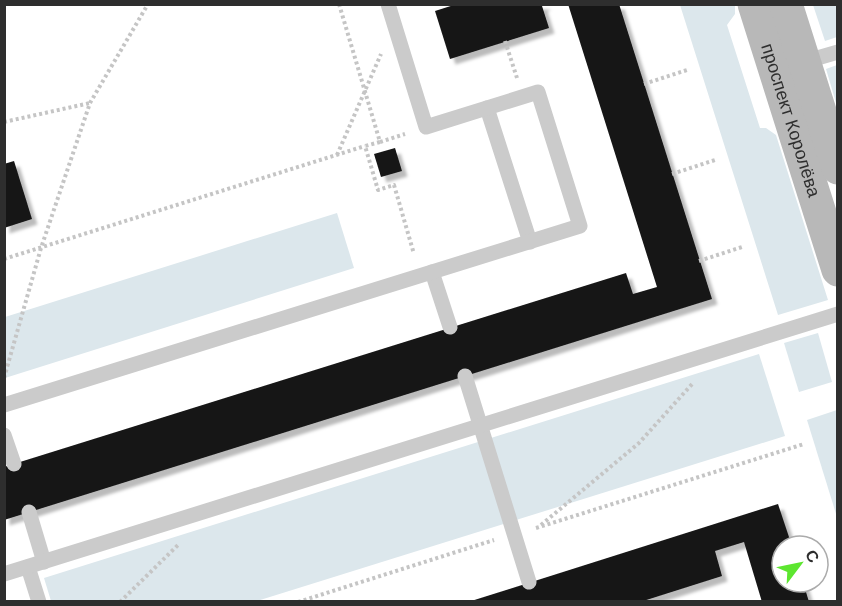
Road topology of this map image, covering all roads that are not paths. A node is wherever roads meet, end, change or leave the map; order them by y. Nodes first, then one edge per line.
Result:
1 (388, 4) edge
2 (754, 4) edge
3 (786, 4) edge
4 (837, 52) edge
5 (790, 67) junction
6 (487, 108) junction
7 (837, 168) edge
8 (530, 242) junction
9 (837, 270) edge
10 (426, 274) junction
11 (837, 314) edge
12 (450, 327) dead end
13 (465, 376) dead end
14 (4, 405) edge
15 (480, 426) junction
16 (4, 435) edge
17 (14, 464) dead end
18 (29, 512) dead end
19 (44, 562) junction
20 (28, 567) junction
21 (4, 574) edge
22 (529, 582) dead end
23 (39, 602) edge

1 - 6 lane
2 - 5 street, проспект Королёва
3 - 5 street, проспект Королёва
4 - 5 lane
5 - 7 street, проспект Королёва
5 - 9 street, проспект Королёва
6 - 8 lane
6 - 8 lane
8 - 10 lane
10 - 12 lane
10 - 14 lane
11 - 15 lane
13 - 15 lane
15 - 19 lane
15 - 22 lane
16 - 17 lane
18 - 19 lane
19 - 20 lane
20 - 21 lane
20 - 23 lane

